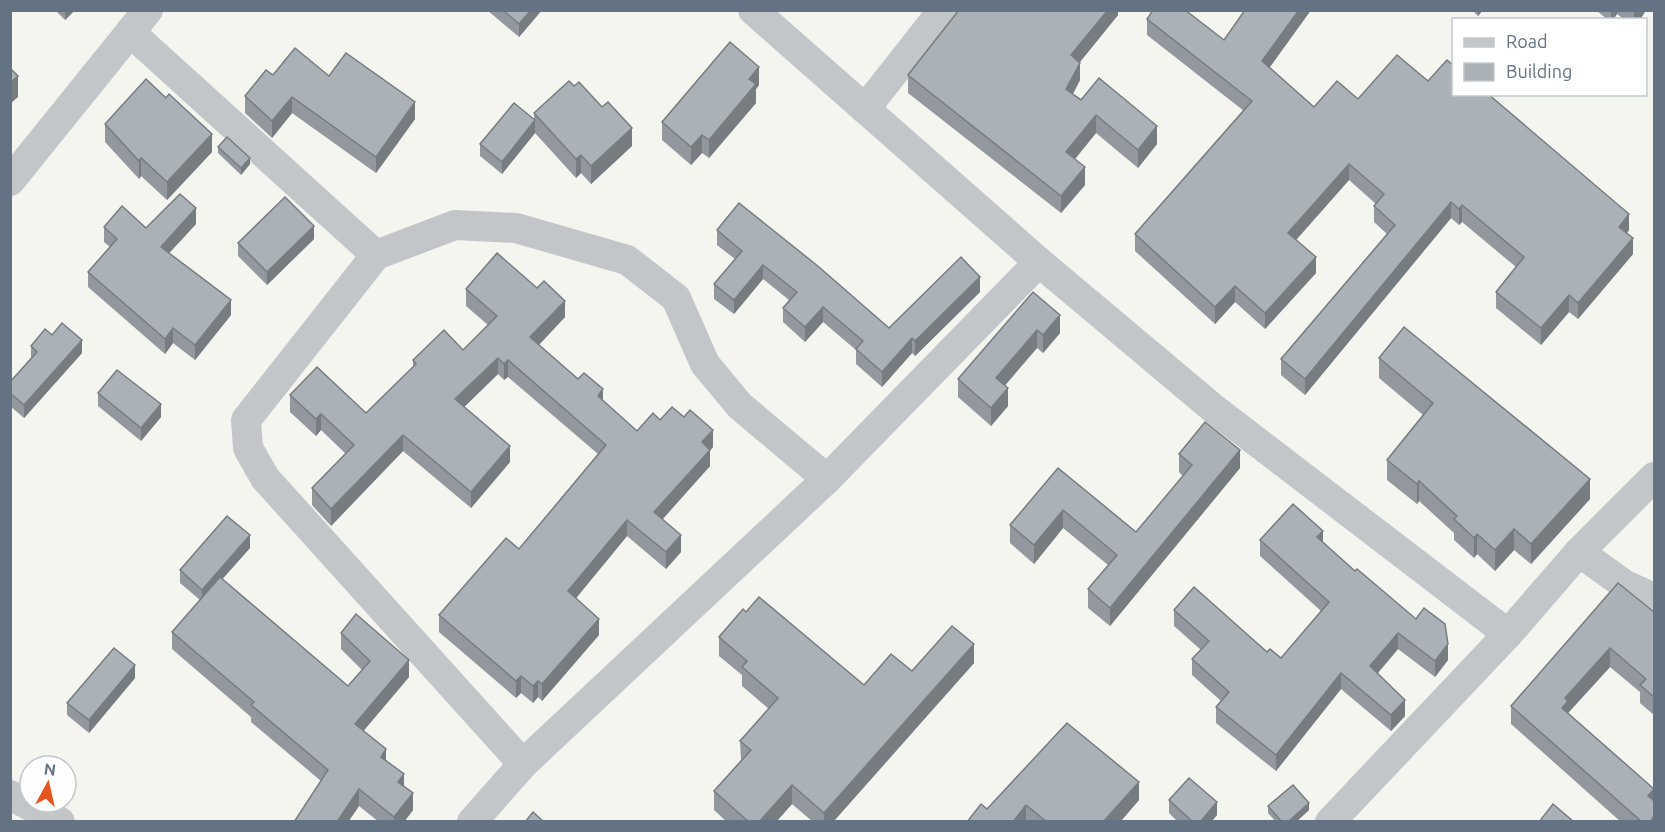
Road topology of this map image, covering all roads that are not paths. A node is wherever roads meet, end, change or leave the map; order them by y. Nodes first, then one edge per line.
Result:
1 (753, 10) edge
2 (943, 10) edge
3 (139, 21) edge
4 (865, 109) junction
5 (10, 181) edge
6 (376, 255) junction
7 (1039, 262) junction
8 (1654, 477) edge
9 (827, 479) junction
10 (1579, 552) junction
11 (1654, 598) edge
12 (1508, 634) junction
13 (523, 764) junction
14 (10, 795) edge
15 (60, 822) edge
16 (472, 822) edge
17 (1330, 822) edge

1 - 4 street
2 - 4 street
3 - 5 street
3 - 6 street
4 - 7 street
6 - 9 street
6 - 13 street
7 - 9 street
7 - 12 street
8 - 10 street
9 - 13 street
10 - 11 street
10 - 12 street
12 - 17 street
13 - 16 street
14 - 15 street

